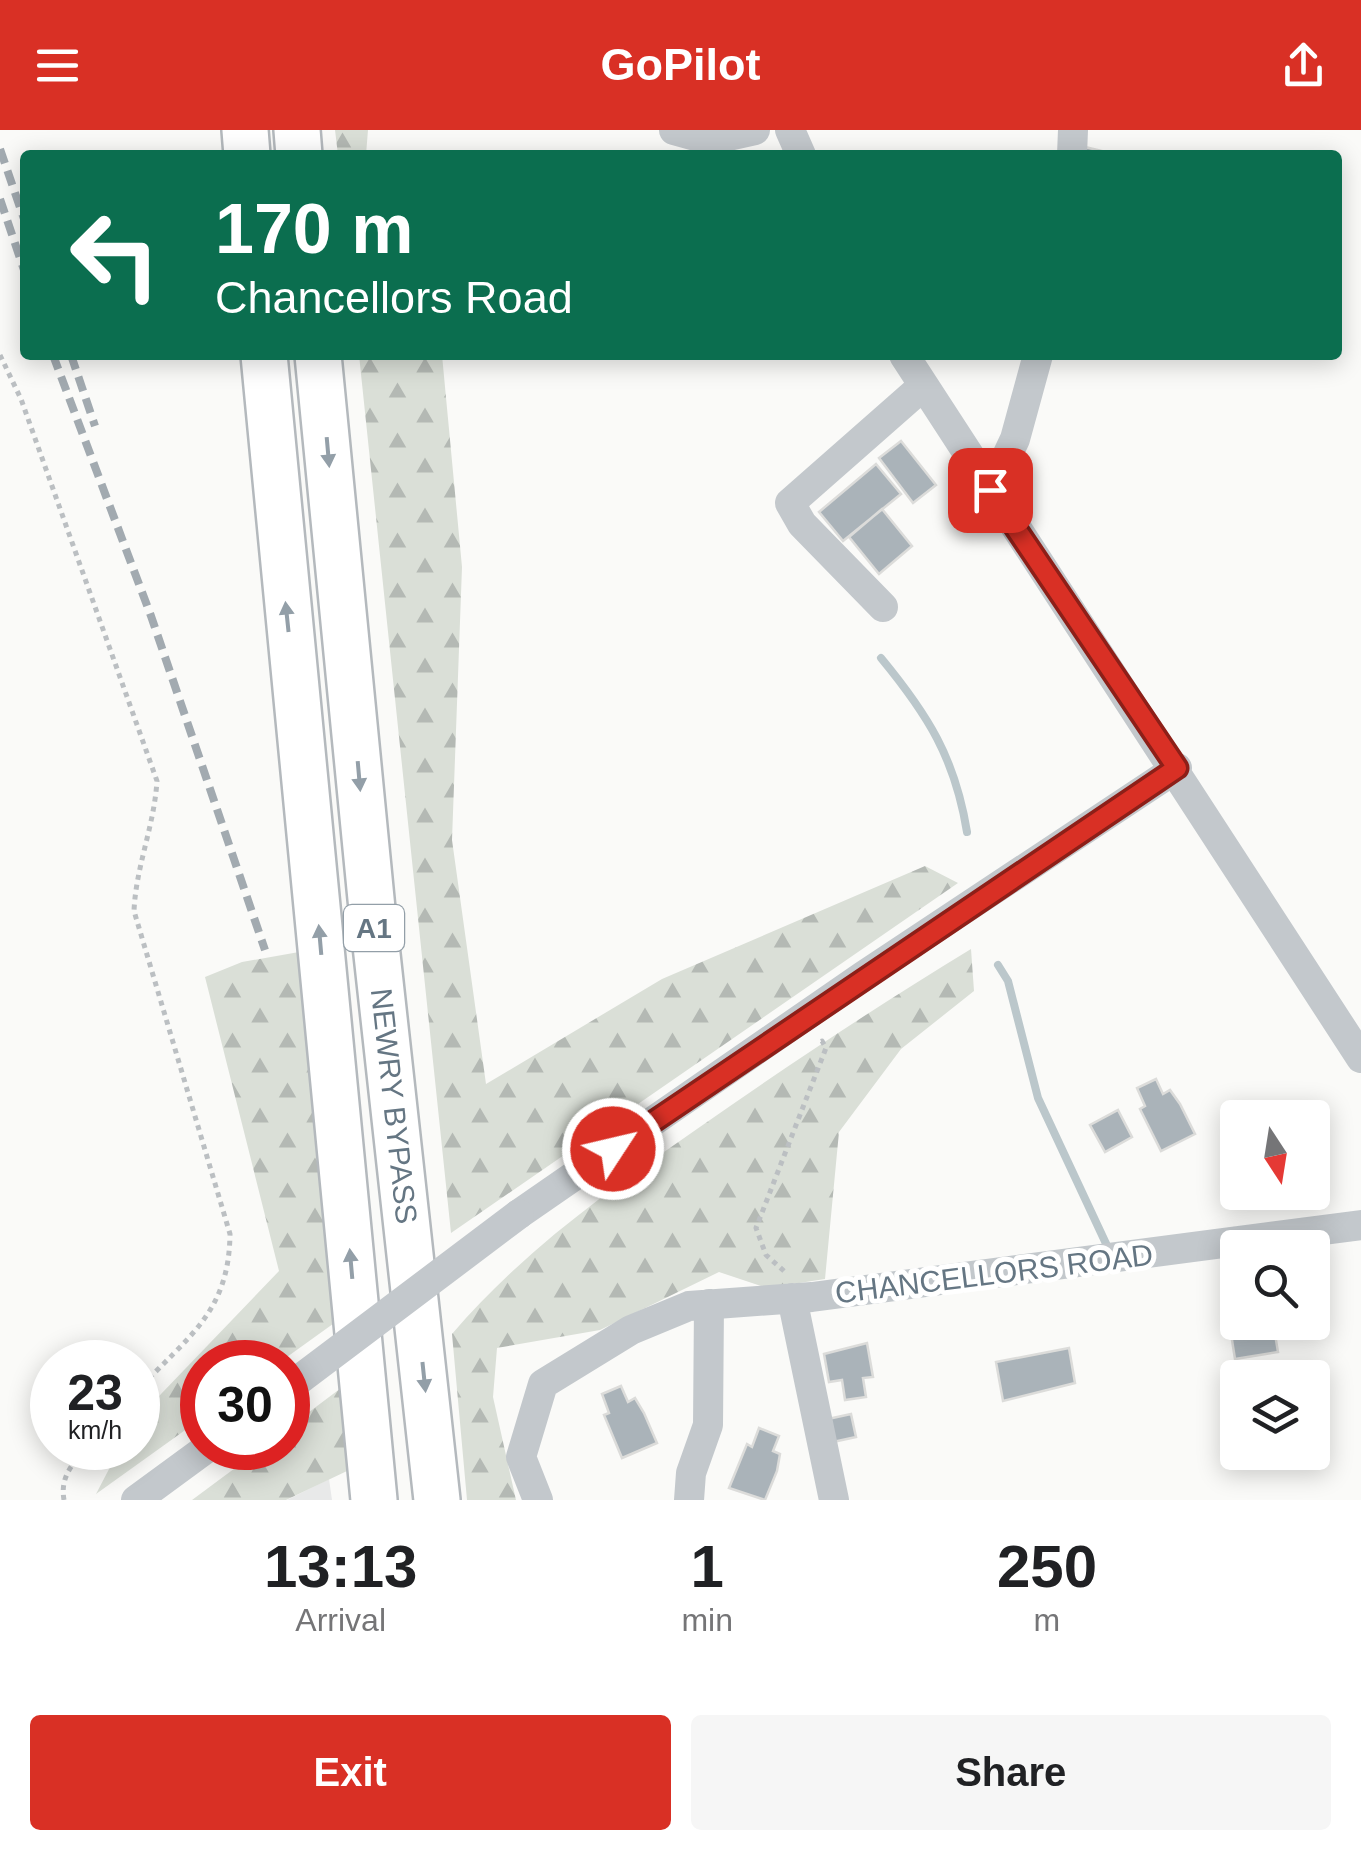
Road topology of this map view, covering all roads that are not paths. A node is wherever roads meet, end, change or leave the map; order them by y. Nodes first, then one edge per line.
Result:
1 (674, 130) edge
2 (755, 130) edge
3 (264, 360) edge
4 (318, 360) edge
5 (907, 360) edge
6 (1037, 360) edge
7 (923, 386) junction
8 (990, 490) junction
9 (883, 607) dead end
10 (1177, 768) junction
11 (1361, 1058) edge
12 (1361, 1225) edge
13 (802, 1298) junction
14 (709, 1304) junction
15 (310, 1371) edge
16 (180, 1468) edge
17 (136, 1500) edge
18 (374, 1500) edge
19 (437, 1500) edge
20 (538, 1500) edge
21 (689, 1500) edge
22 (834, 1500) edge

1 - 2 street
18 -> 3 highway, NEWRY BYPASS / A1
4 -> 19 highway, NEWRY BYPASS / A1
5 - 7 street
6 - 8 street
7 - 8 street
7 - 9 street
8 - 10 street
10 - 11 street
10 - 15 street, bridge
12 - 13 street, CHANCELLORS ROAD
13 - 14 street, CHANCELLORS ROAD
13 - 22 street
14 - 20 street, CHANCELLORS ROAD
14 - 21 street
16 - 17 street

